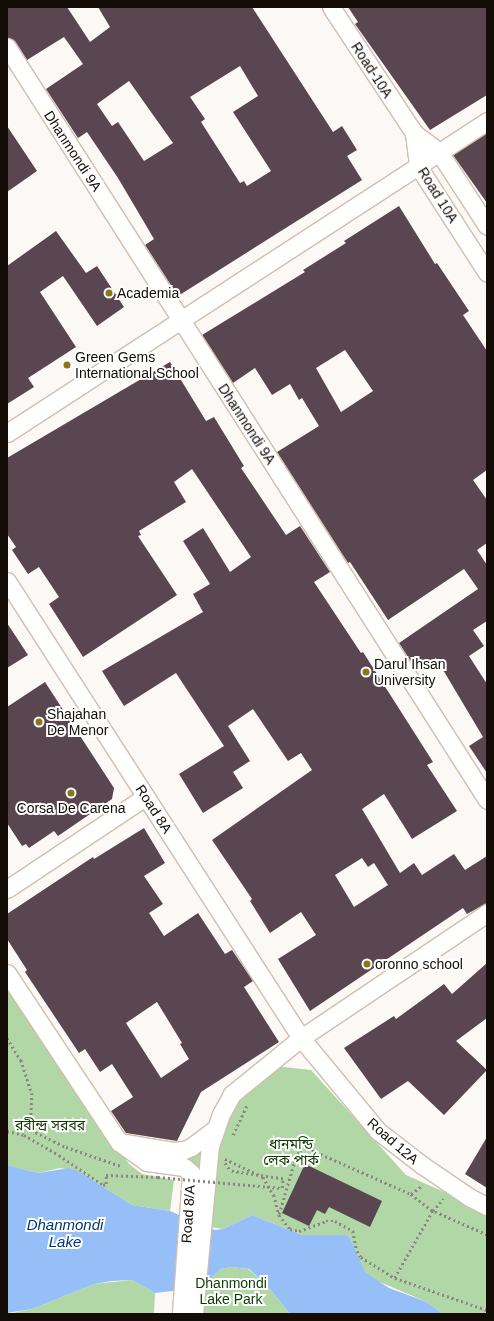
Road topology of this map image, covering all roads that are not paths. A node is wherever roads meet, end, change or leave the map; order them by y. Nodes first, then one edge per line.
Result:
1 (331, 7) edge
2 (7, 47) edge
3 (487, 121) edge
4 (414, 133) junction
5 (439, 152) junction
6 (418, 166) junction
7 (487, 226) edge
8 (487, 273) edge
9 (181, 320) junction
10 (7, 432) edge
11 (7, 581) edge
12 (146, 797) junction
13 (487, 800) edge
14 (7, 889) edge
15 (487, 913) edge
16 (7, 973) edge
17 (301, 1038) junction
18 (215, 1129) junction
19 (119, 1142) junction
20 (199, 1173) junction
21 (487, 1206) edge
22 (182, 1314) edge
23 (194, 1314) edge

1 - 4 street, Road-10A
2 - 9 street, Dhanmondi 9A
3 - 5 street
4 - 5 street, Road 10A
4 - 6 street, Road 10A
5 - 6 street
5 - 7 street, Road 10A
6 - 8 street, Road 10A
6 - 9 street
9 - 10 street
9 - 13 street, Dhanmondi 9A
11 - 12 street, Road 8A
12 - 14 street
12 - 17 street, Road 8A
15 - 17 street, Road 8/A
16 - 19 street, Road 8/A
17 - 18 street, Road 8/A
17 - 21 street, Road 12A
18 - 19 street, Road 8/A
18 - 20 street, Road 8/A
19 - 20 street, Road 8/A
20 - 22 street, Road 8/A
20 - 23 street, Road 8/A

